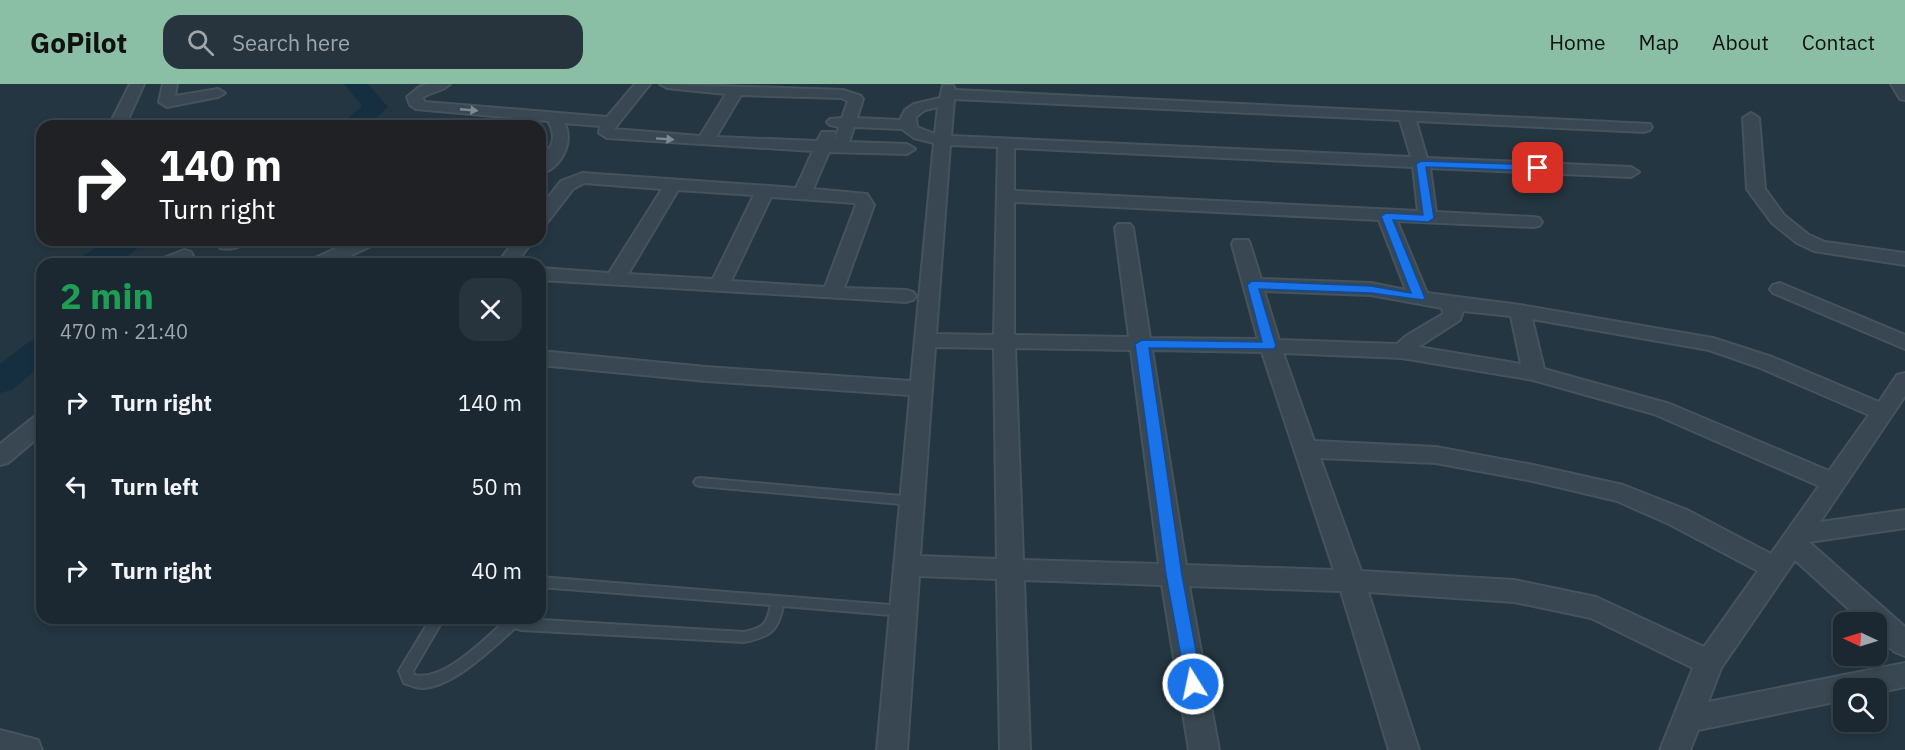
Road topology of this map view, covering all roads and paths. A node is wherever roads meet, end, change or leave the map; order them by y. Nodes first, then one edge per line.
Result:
1 (137, 84) edge
2 (170, 84) edge
3 (443, 84) edge
4 (643, 84) edge
5 (667, 84) edge
6 (1898, 84) edge
7 (220, 89) edge
8 (736, 90) junction
9 (948, 93) edge
10 (1905, 96) edge
11 (214, 111) dead end
12 (1407, 116) junction
13 (553, 117) junction
14 (842, 117) junction
15 (1751, 118) dead end
16 (120, 120) edge
17 (908, 120) junction
18 (610, 123) junction
19 (1644, 127) dead end
20 (943, 140) junction
21 (705, 141) junction
22 (1006, 143) junction
23 (831, 147) junction
24 (907, 149) dead end
25 (546, 164) edge
26 (1421, 164) junction
27 (1631, 172) dead end
28 (673, 185) junction
29 (765, 191) junction
30 (807, 194) junction
31 (1005, 196) junction
32 (546, 212) edge
33 (1386, 216) junction
34 (1428, 218) junction
35 (1533, 222) dead end
36 (1124, 228) dead end
37 (1241, 244) dead end
38 (356, 246) edge
39 (184, 256) dead end
40 (180, 258) edge
41 (331, 258) edge
42 (1905, 259) edge
43 (546, 274) edge
44 (615, 279) junction
45 (1252, 285) junction
46 (718, 286) junction
47 (1780, 289) dead end
48 (832, 293) junction
49 (906, 296) dead end
50 (1419, 298) junction
51 (1452, 304) junction
52 (1520, 311) junction
53 (925, 340) junction
54 (1004, 342) junction
55 (1905, 343) edge
56 (1142, 344) junction
57 (1270, 346) junction
58 (1402, 351) junction
59 (546, 359) edge
60 (1534, 373) junction
61 (1905, 380) edge
62 (921, 389) junction
63 (1883, 412) junction
64 (36, 427) edge
65 (1306, 449) junction
66 (0, 457) edge
67 (699, 482) dead end
68 (1834, 483) junction
69 (912, 501) junction
70 (1905, 519) edge
71 (1796, 538) junction
72 (907, 566) junction
73 (1775, 568) junction
74 (1011, 569) junction
75 (1174, 575) junction
76 (1352, 581) junction
77 (546, 582) edge
78 (778, 601) junction
79 (903, 611) junction
80 (434, 624) edge
81 (510, 624) edge
82 (520, 624) edge
83 (1905, 644) edge
84 (1708, 663) junction
85 (1905, 675) edge
86 (1688, 719) junction
87 (0, 744) edge
88 (27, 750) edge
89 (892, 750) edge
90 (1015, 750) edge
91 (1204, 750) edge
92 (1404, 750) edge
93 (1676, 750) edge

1 - 16 street
2 - 7 street
3 -> 13 street
4 - 18 street
5 - 8 street
6 - 10 street
7 - 11 street
8 - 14 street
8 - 21 street
9 - 12 street
9 - 17 street
9 - 20 street
12 - 19 street
12 - 26 street
13 - 18 street
13 - 25 street
14 - 17 street
14 - 23 street
15 - 42 street
17 - 20 street
18 -> 21 street
20 - 22 street
20 - 53 street
21 - 23 street
22 - 26 street
22 - 31 street
23 - 24 street
23 - 30 street
26 - 27 street
26 - 34 street
28 - 29 street
28 - 32 street
28 - 44 street
29 - 30 street
29 - 46 street
30 - 48 street
31 - 33 street
31 - 54 street
33 - 34 street
33 - 50 street
34 - 35 street
36 - 56 street
37 - 45 street
38 - 41 street
39 - 40 street
43 - 44 street
44 - 46 street
45 - 50 street
45 - 57 street
46 - 48 street
47 - 55 street
48 - 49 street
50 - 51 street
51 - 52 street
51 - 58 street
52 - 60 street
52 - 63 street
53 - 54 street
53 - 62 street
54 - 56 street
54 - 74 street
56 - 57 street
56 - 75 street
57 - 58 street
57 - 65 street
58 - 60 street
59 - 62 street
60 - 68 street
61 - 63 street
62 - 69 street
63 - 68 street
64 - 66 street
65 - 73 street
65 - 76 street
67 - 69 lane
68 - 71 street
69 - 72 street
70 - 71 street
71 - 73 street
71 - 83 street
72 - 74 street
72 - 79 street
73 - 84 street
74 - 75 street
74 - 90 street
75 - 76 street
75 - 91 street
76 - 84 street
76 - 92 street
77 - 78 lane
78 - 79 lane
78 - 82 lane
79 - 89 street
80 - 81 lane
84 - 86 street
85 - 86 street
86 - 93 street
87 - 88 street

